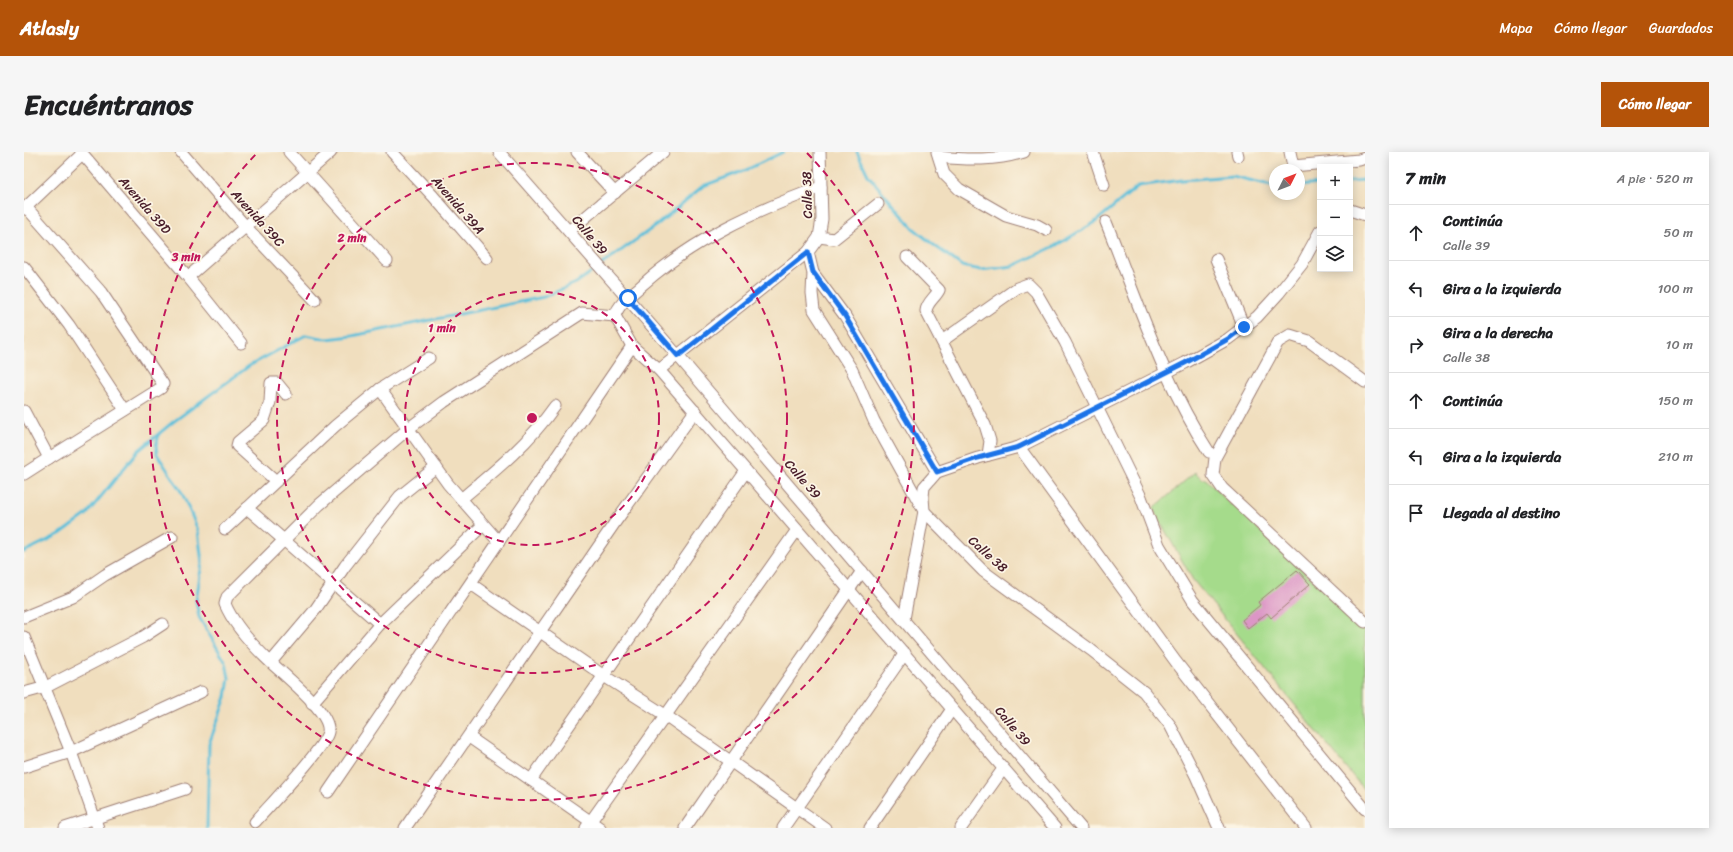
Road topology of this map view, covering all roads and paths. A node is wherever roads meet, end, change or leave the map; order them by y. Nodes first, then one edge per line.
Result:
1 (181, 152) edge
2 (289, 152) edge
3 (331, 152) edge
4 (392, 152) edge
5 (499, 152) edge
6 (577, 152) edge
7 (820, 152) edge
8 (1024, 152) edge
9 (1093, 152) edge
10 (1290, 152) edge
11 (81, 153) edge
12 (657, 154) edge
13 (938, 154) edge
14 (1343, 156) edge
15 (1365, 158) edge
16 (306, 173) junction
17 (1104, 185) dead end
18 (821, 187) junction
19 (615, 193) junction
20 (878, 204) dead end
21 (25, 208) edge
22 (1353, 211) edge
23 (1365, 215) edge
24 (1106, 222) dead end
25 (246, 227) junction
26 (1046, 230) dead end
27 (569, 231) junction
28 (1317, 236) edge
29 (819, 237) junction
30 (808, 252) junction
31 (907, 257) dead end
32 (487, 258) dead end
33 (1216, 259) dead end
34 (387, 261) dead end
35 (24, 267) edge
36 (813, 272) junction
37 (188, 276) junction
38 (628, 298) junction
39 (315, 300) dead end
40 (616, 316) junction
41 (1244, 327) junction
42 (942, 342) junction
43 (241, 343) dead end
44 (632, 346) junction
45 (678, 356) junction
46 (429, 358) dead end
47 (659, 370) junction
48 (1166, 372) junction
49 (1365, 382) edge
50 (380, 389) junction
51 (286, 394) dead end
52 (555, 406) dead end
53 (1097, 408) junction
54 (125, 410) junction
55 (24, 411) edge
56 (694, 411) junction
57 (408, 429) junction
58 (1019, 447) junction
59 (1209, 452) dead end
60 (988, 455) junction
61 (49, 458) junction
62 (436, 467) junction
63 (746, 471) junction
64 (937, 472) junction
65 (24, 474) edge
66 (276, 481) junction
67 (461, 499) junction
68 (247, 508) junction
69 (924, 511) junction
70 (482, 525) junction
71 (225, 529) dead end
72 (797, 530) junction
73 (172, 537) dead end
74 (285, 541) junction
75 (499, 542) junction
76 (862, 571) junction
77 (334, 583) junction
78 (471, 584) junction
79 (849, 589) junction
80 (24, 618) edge
81 (904, 620) junction
82 (1365, 622) edge
83 (163, 624) dead end
84 (380, 624) junction
85 (540, 632) junction
86 (24, 637) edge
87 (905, 653) junction
88 (271, 662) junction
89 (604, 676) junction
90 (46, 687) junction
91 (202, 692) dead end
92 (24, 694) edge
93 (312, 703) junction
94 (952, 709) junction
95 (665, 715) junction
96 (468, 737) junction
97 (71, 752) junction
98 (731, 761) junction
99 (24, 767) edge
100 (1003, 768) junction
101 (531, 780) junction
102 (185, 789) dead end
103 (328, 792) dead end
104 (796, 808) junction
105 (1365, 810) edge
106 (255, 822) dead end
107 (96, 823) edge
108 (589, 825) edge
109 (1053, 827) edge
110 (1303, 827) edge
111 (65, 828) edge
112 (405, 828) edge
113 (600, 828) edge
114 (685, 828) edge
115 (783, 828) edge
116 (825, 828) edge
117 (870, 828) edge
118 (961, 828) edge
119 (1081, 828) edge
120 (1219, 828) edge

1 - 25 street, Avenida 39C
2 - 16 street
3 - 16 street
4 - 32 street, Avenida 39A
5 - 27 street, Calle 39
6 - 19 street
7 - 18 street, Calle 38
8 - 13 street
9 - 17 street
10 - 14 street
11 - 21 street
11 - 37 street, Avenida 39D
12 - 19 street
13 - 26 street
14 - 15 street
16 - 25 street
16 - 34 street
18 - 29 street, Calle 38
18 - 38 street
19 - 27 street
20 - 29 street
21 - 54 street
22 - 23 street
24 - 48 street
25 - 37 street
25 - 39 street, Avenida 39C
27 - 38 street, Calle 39
28 - 41 street
29 - 30 street
30 - 36 street, Calle 38
30 - 45 street
31 - 42 street
33 - 41 street
35 - 54 street
36 - 64 street
36 - 69 street, Calle 38
37 - 43 street, Avenida 39D
38 - 40 street
38 - 45 street, Calle 39
40 - 44 street
40 - 57 street
41 - 48 street
42 - 53 street
42 - 60 street
44 - 47 street
44 - 75 street
45 - 47 street
45 - 76 street, Calle 39
46 - 50 street
47 - 56 street
48 - 53 street
48 - 59 street
49 - 82 street
50 - 57 street
50 - 66 street
51 - 66 street
52 - 67 street
53 - 58 street
53 - 105 street
54 - 61 street
55 - 61 street
56 - 63 street
56 - 85 street
57 - 62 street
57 - 74 street
58 - 60 street
58 - 110 street
60 - 64 street
61 - 65 street
62 - 67 street
62 - 77 street
63 - 72 street
63 - 89 street
64 - 69 street
66 - 68 street
67 - 70 street
68 - 71 street
68 - 74 street
69 - 81 street
69 - 120 street, Calle 38
70 - 75 street
70 - 84 street
72 - 79 street
72 - 95 street
73 - 80 street
74 - 77 street
74 - 88 street
75 - 78 street
76 - 79 street
76 - 81 street, Calle 39
77 - 84 street
77 - 88 street
78 - 85 street
78 - 103 street
79 - 87 street
79 - 98 street
81 - 119 street, Calle 39
83 - 90 street
84 - 93 street
85 - 89 street
85 - 96 street
86 - 90 street
87 - 94 street
87 - 104 street
88 - 93 street
89 - 95 street
89 - 101 street
90 - 92 street
90 - 97 street
91 - 97 street
93 - 106 street
94 - 100 street
94 - 117 street
95 - 98 street
95 - 108 street
96 - 101 street
96 - 112 street
97 - 99 street
97 - 107 street
98 - 104 street
98 - 114 street
100 - 109 street
100 - 118 street
101 - 108 street
102 - 107 street
104 - 115 street
104 - 116 street
107 - 111 street
108 - 113 street

